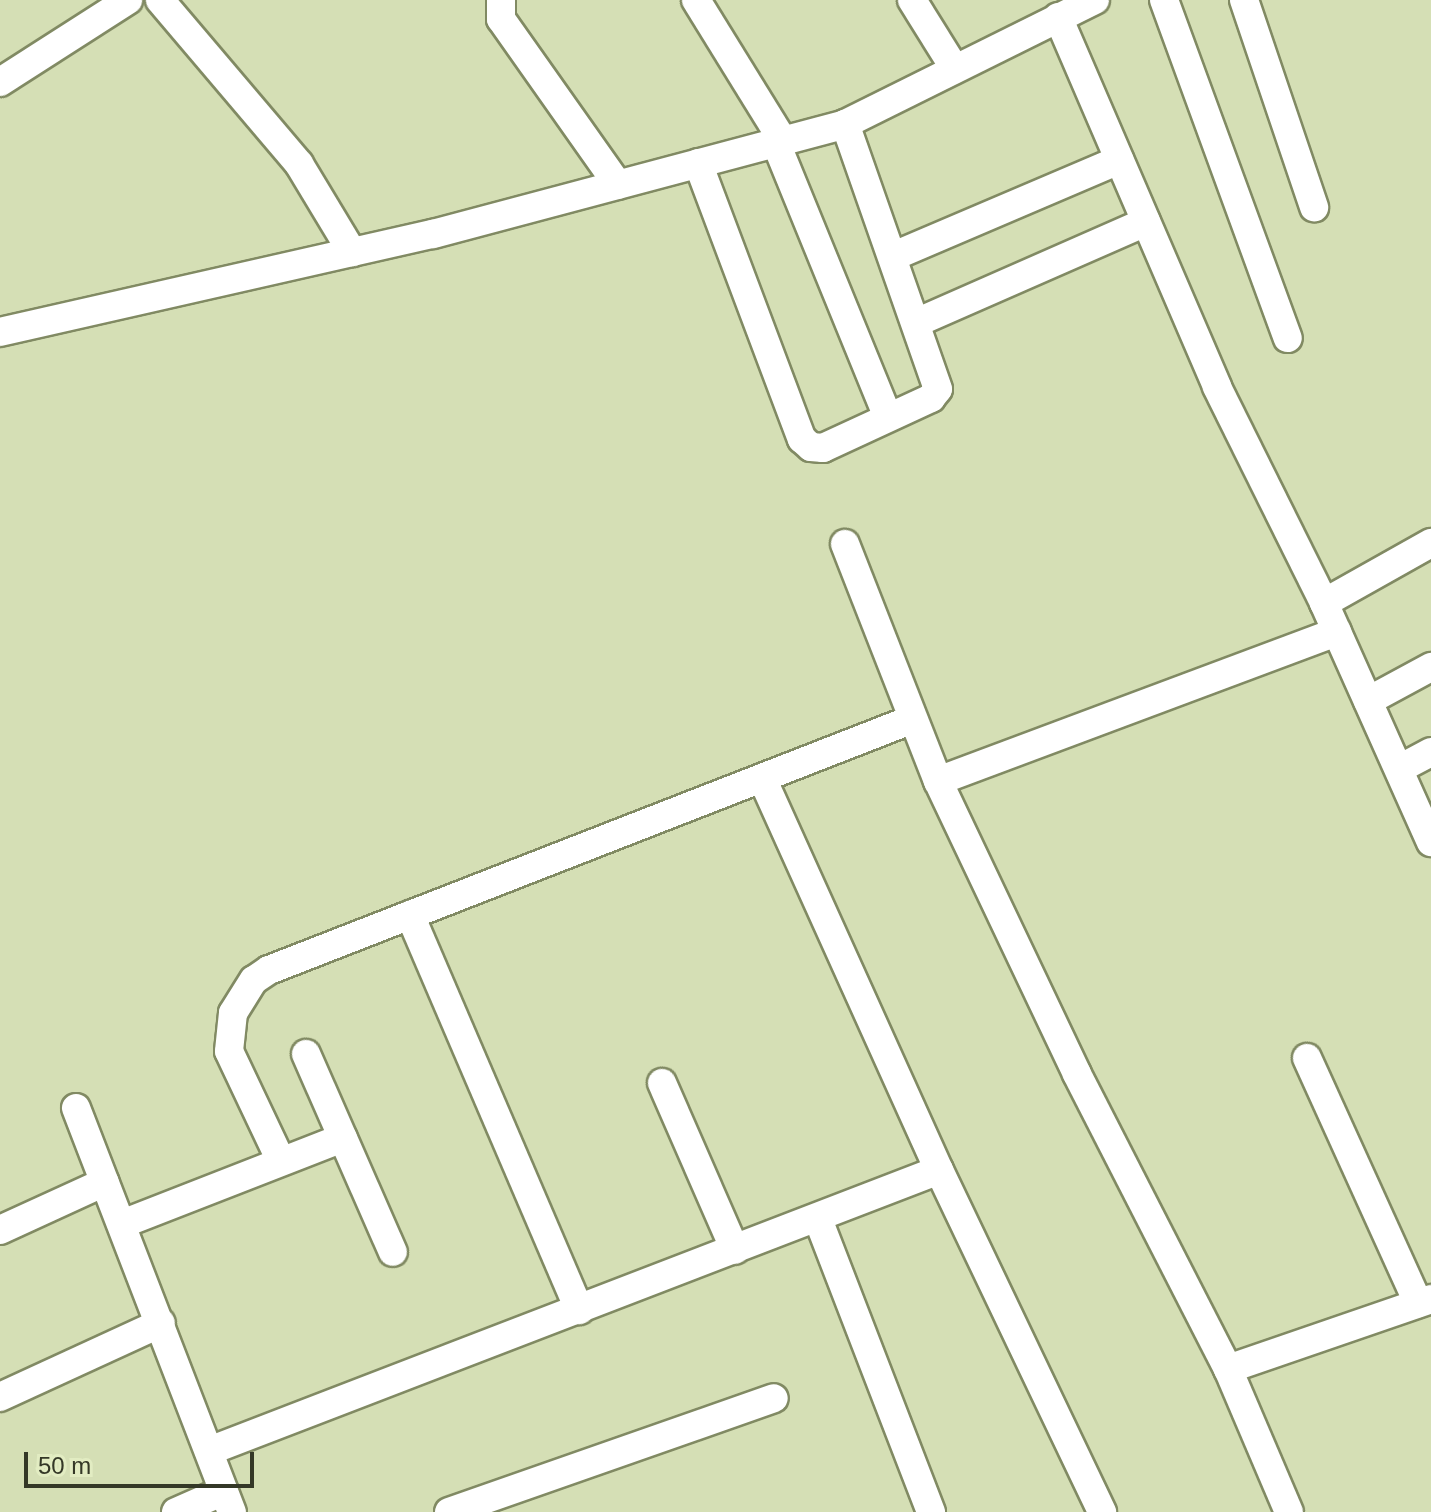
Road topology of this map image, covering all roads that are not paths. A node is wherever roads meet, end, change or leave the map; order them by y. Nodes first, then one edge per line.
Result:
1 (128, 0) edge
2 (160, 0) edge
3 (501, 0) edge
4 (696, 0) edge
5 (912, 0) edge
6 (1095, 0) edge
7 (1164, 0) edge
8 (1244, 0) edge
9 (1063, 10) edge
10 (955, 69) junction
11 (0, 82) edge
12 (845, 124) junction
13 (779, 142) junction
14 (1119, 160) junction
15 (698, 163) junction
16 (618, 185) junction
17 (1314, 207) dead end
18 (1146, 222) junction
19 (352, 252) junction
20 (894, 256) junction
21 (918, 322) junction
22 (0, 332) edge
23 (1288, 338) dead end
24 (888, 417) junction
25 (1431, 543) edge
26 (845, 544) dead end
27 (1317, 589) junction
28 (1337, 632) junction
29 (1431, 667) edge
30 (1368, 701) junction
31 (913, 719) junction
32 (1431, 752) edge
33 (1399, 769) junction
34 (762, 778) junction
35 (938, 781) junction
36 (1431, 842) edge
37 (410, 915) junction
38 (306, 1054) dead end
39 (1307, 1058) dead end
40 (662, 1083) dead end
41 (76, 1108) dead end
42 (343, 1138) junction
43 (280, 1159) junction
44 (939, 1170) junction
45 (105, 1182) junction
46 (818, 1219) junction
47 (122, 1224) junction
48 (0, 1230) edge
49 (735, 1250) junction
50 (393, 1252) dead end
51 (1424, 1301) edge
52 (579, 1310) junction
53 (161, 1323) junction
54 (1228, 1369) junction
55 (0, 1397) edge
56 (774, 1398) dead end
57 (209, 1451) junction
58 (228, 1502) edge
59 (176, 1512) edge
60 (449, 1512) edge
61 (931, 1512) edge
62 (1102, 1512) edge
63 (1289, 1512) edge

1 - 11 street
2 - 19 street
3 - 16 street
4 - 13 street
5 - 10 street
6 - 9 street
7 - 23 street
8 - 17 street
9 - 10 street
9 - 14 street
10 - 12 street
12 - 13 street
12 - 20 street
13 - 15 street
13 - 24 street
14 - 18 street
14 - 20 street
15 - 16 street
15 - 24 street
16 - 19 street
18 - 21 street
18 - 27 street
19 - 22 street
20 - 21 street
21 - 24 street
25 - 27 street
26 - 31 street
27 - 28 street
28 - 30 street
28 - 35 street
29 - 30 street
30 - 33 street
31 - 34 street
31 - 35 street
32 - 33 street
33 - 36 street
34 - 37 street
34 - 44 street
35 - 54 street
37 - 43 street
37 - 52 street
38 - 42 street
39 - 51 street
40 - 49 street
41 - 45 street
42 - 43 street
42 - 50 street
43 - 47 street
44 - 46 street
44 - 62 street
45 - 47 street
45 - 48 street
46 - 49 street
46 - 61 street
47 - 53 street
49 - 52 street
51 - 54 street
52 - 57 street
53 - 55 street
53 - 57 street
54 - 63 street
56 - 60 street
57 - 58 street
58 - 59 street

